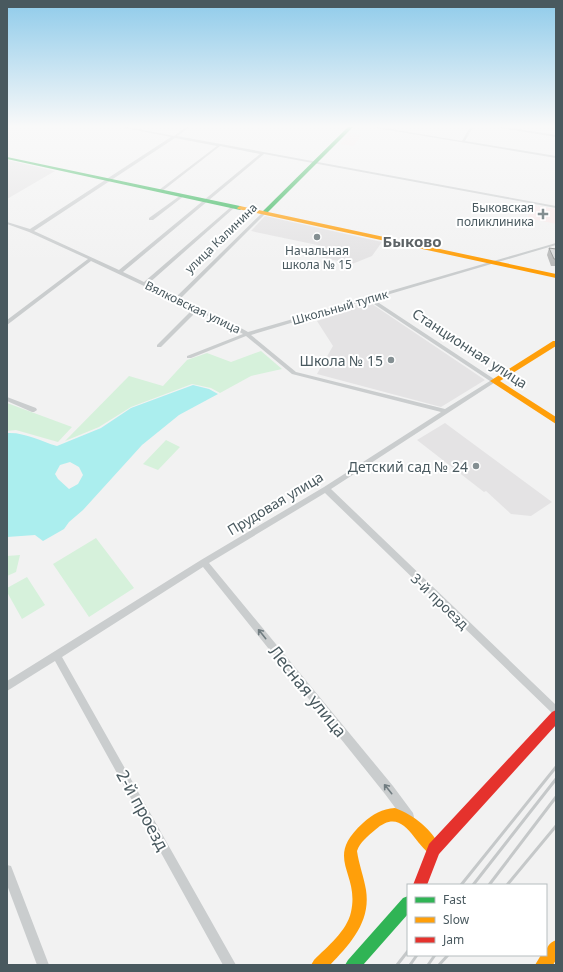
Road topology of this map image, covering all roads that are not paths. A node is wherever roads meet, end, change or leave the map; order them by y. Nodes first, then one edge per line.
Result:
1 (73, 172) edge
2 (120, 172) edge
3 (184, 172) edge
4 (240, 172) edge
5 (306, 172) edge
6 (366, 172) edge
7 (108, 180) junction
8 (160, 191) junction
9 (182, 196) junction
10 (206, 201) junction
11 (233, 207) junction
12 (556, 207) edge
13 (264, 214) junction
14 (151, 219) dead end
15 (7, 222) edge
16 (31, 231) junction
17 (556, 244) edge
18 (91, 259) junction
19 (494, 263) junction
20 (120, 272) junction
21 (556, 276) edge
22 (145, 284) junction
23 (369, 298) junction
24 (177, 299) junction
25 (197, 308) junction
26 (7, 323) edge
27 (247, 334) junction
28 (556, 343) edge
29 (159, 346) dead end
30 (189, 357) dead end
31 (494, 381) junction
32 (7, 399) edge
33 (34, 410) dead end
34 (444, 411) junction
35 (556, 421) edge
36 (326, 489) junction
37 (204, 562) junction
38 (56, 655) junction
39 (7, 686) edge
40 (556, 711) edge
41 (556, 716) edge
42 (412, 821) junction
43 (434, 849) junction
44 (7, 870) edge
45 (420, 884) edge
46 (407, 903) edge
47 (556, 948) edge
48 (43, 965) edge
49 (230, 965) edge
50 (319, 965) edge
51 (353, 965) edge
52 (543, 965) edge

1 - 7 main road
2 - 7 street
3 - 8 street
4 - 10 street
5 - 13 main road, улица Калинина
6 - 12 street
7 - 8 main road
7 - 16 street
8 - 9 main road
9 - 10 main road
9 - 14 street
10 - 11 main road
10 - 20 street
11 - 13 main road
11 - 22 street
13 - 19 main road
13 - 24 street, улица Калинина
15 - 16 street, Вялковская улица
16 - 18 street, Вялковская улица
17 - 19 street, Школьный тупик
18 - 20 street, Вялковская улица
18 - 26 street
19 - 21 main road
19 - 23 street, Школьный тупик
20 - 22 street, Вялковская улица
22 - 24 street, Вялковская улица
23 - 27 street, Школьный тупик
23 - 31 street, Станционная улица
24 - 25 street, Вялковская улица
25 - 27 street, Вялковская улица
25 - 29 street
27 - 30 street, Школьный тупик
27 - 34 street, Вялковская улица
28 - 31 main road, Прудовая улица
31 - 34 street, Прудовая улица
31 - 35 main road, Станционная улица
32 - 33 street
34 - 36 street, Прудовая улица
36 - 37 street, Прудовая улица
36 - 40 street, 3-й проезд
37 - 38 street, Прудовая улица
42 -> 37 street, Лесная улица
38 - 39 street, Прудовая улица
38 - 49 street, 2-й проезд
41 - 43 main road
42 - 43 main road
42 - 50 main road
43 - 45 main road
44 - 48 street
46 - 51 main road
47 - 52 main road

